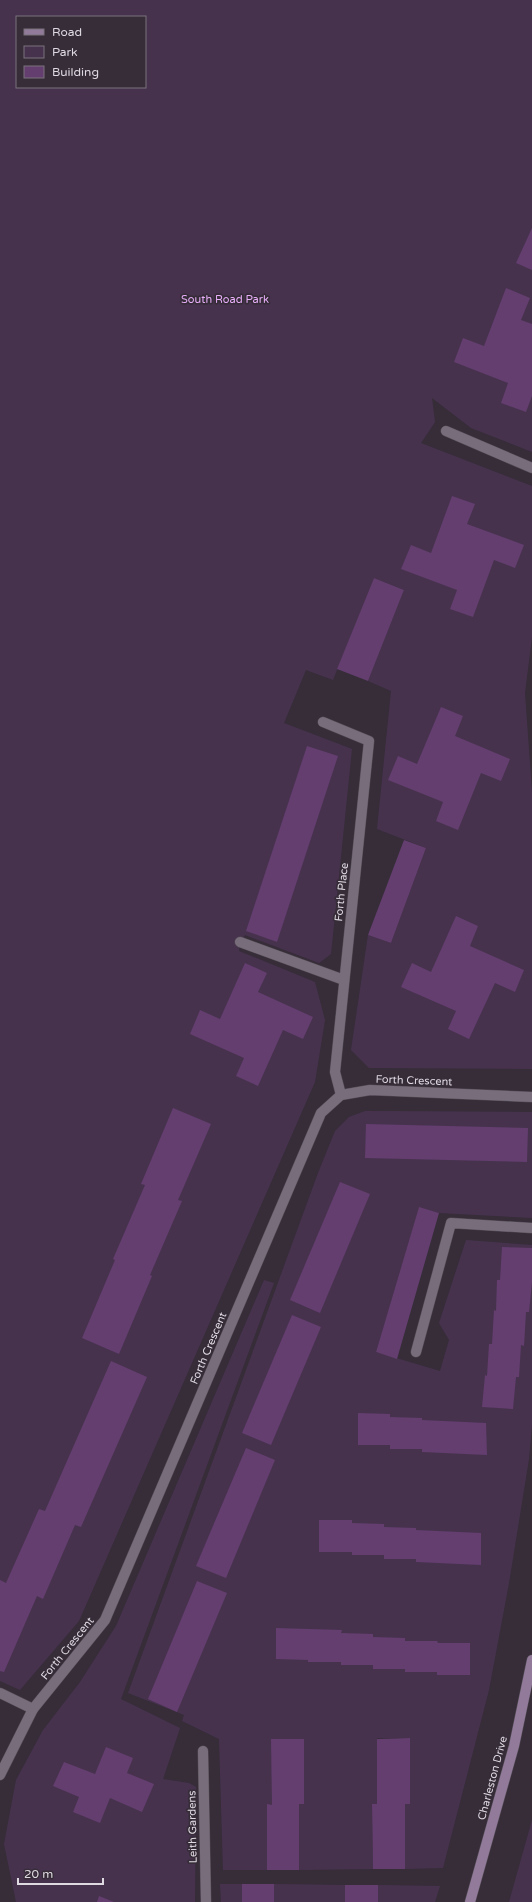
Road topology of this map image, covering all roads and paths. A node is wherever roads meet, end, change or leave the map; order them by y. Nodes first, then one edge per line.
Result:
1 (446, 431) dead end
2 (532, 468) edge
3 (323, 722) dead end
4 (240, 942) dead end
5 (344, 980) junction
6 (341, 1095) junction
7 (532, 1097) edge
8 (532, 1228) edge
9 (416, 1352) dead end
10 (532, 1660) edge
11 (0, 1694) edge
12 (33, 1709) junction
13 (203, 1751) dead end
14 (0, 1775) edge
15 (206, 1902) edge
16 (470, 1902) edge

1 - 2 street
3 - 5 street, Forth Place
4 - 5 street
5 - 6 street, Forth Place
6 - 7 street, Forth Crescent
6 - 12 street, Forth Crescent
8 - 9 street
10 - 16 street, Charleston Drive
11 - 12 street
12 - 14 street, Forth Crescent
13 - 15 street, Leith Gardens

